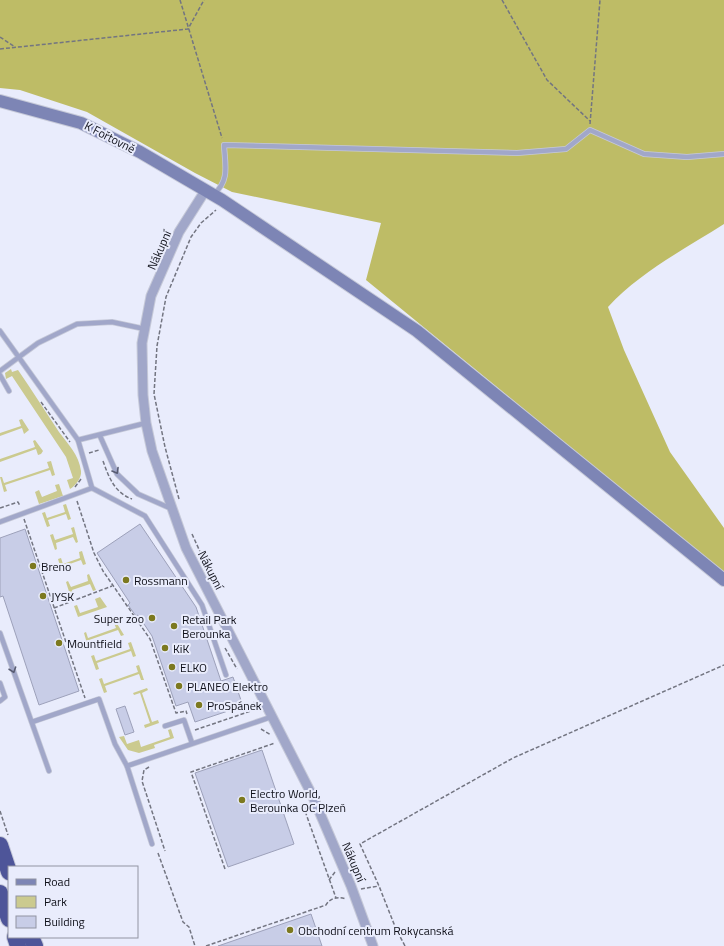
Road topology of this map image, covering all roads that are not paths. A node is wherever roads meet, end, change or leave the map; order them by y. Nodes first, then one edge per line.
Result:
1 (0, 101) edge
2 (724, 154) edge
3 (213, 195) junction
4 (145, 328) junction
5 (0, 331) edge
6 (19, 356) junction
7 (0, 371) edge
8 (0, 375) edge
9 (9, 391) dead end
10 (146, 423) junction
11 (100, 436) junction
12 (78, 440) junction
13 (92, 488) junction
14 (173, 509) junction
15 (0, 522) edge
16 (724, 580) edge
17 (0, 633) edge
18 (226, 675) dead end
19 (0, 683) edge
20 (0, 701) edge
21 (272, 717) junction
22 (32, 722) junction
23 (165, 726) dead end
24 (192, 743) junction
25 (127, 766) junction
26 (49, 771) dead end
27 (152, 844) dead end
28 (0, 845) edge
29 (8, 869) edge
30 (0, 893) edge
31 (8, 916) edge
32 (373, 946) edge

1 - 3 street, K Fořtovně
2 - 3 lane
3 - 4 street, Nákupní
3 - 16 street, K Fořtovně
4 - 6 lane
4 - 10 street, Nákupní
5 - 6 lane
6 - 7 lane
6 - 12 lane
8 - 9 lane
10 - 11 lane
10 - 14 street, Nákupní
11 - 12 lane
11 -> 14 lane
12 - 13 lane
13 - 15 lane
13 - 18 lane
14 - 21 street, Nákupní
17 -> 22 lane
19 - 20 lane
21 - 24 lane
21 - 32 street, Nákupní
22 - 25 lane
22 - 26 lane
23 - 24 lane
24 - 25 lane
25 - 27 lane
28 - 29 highway
30 - 31 highway

